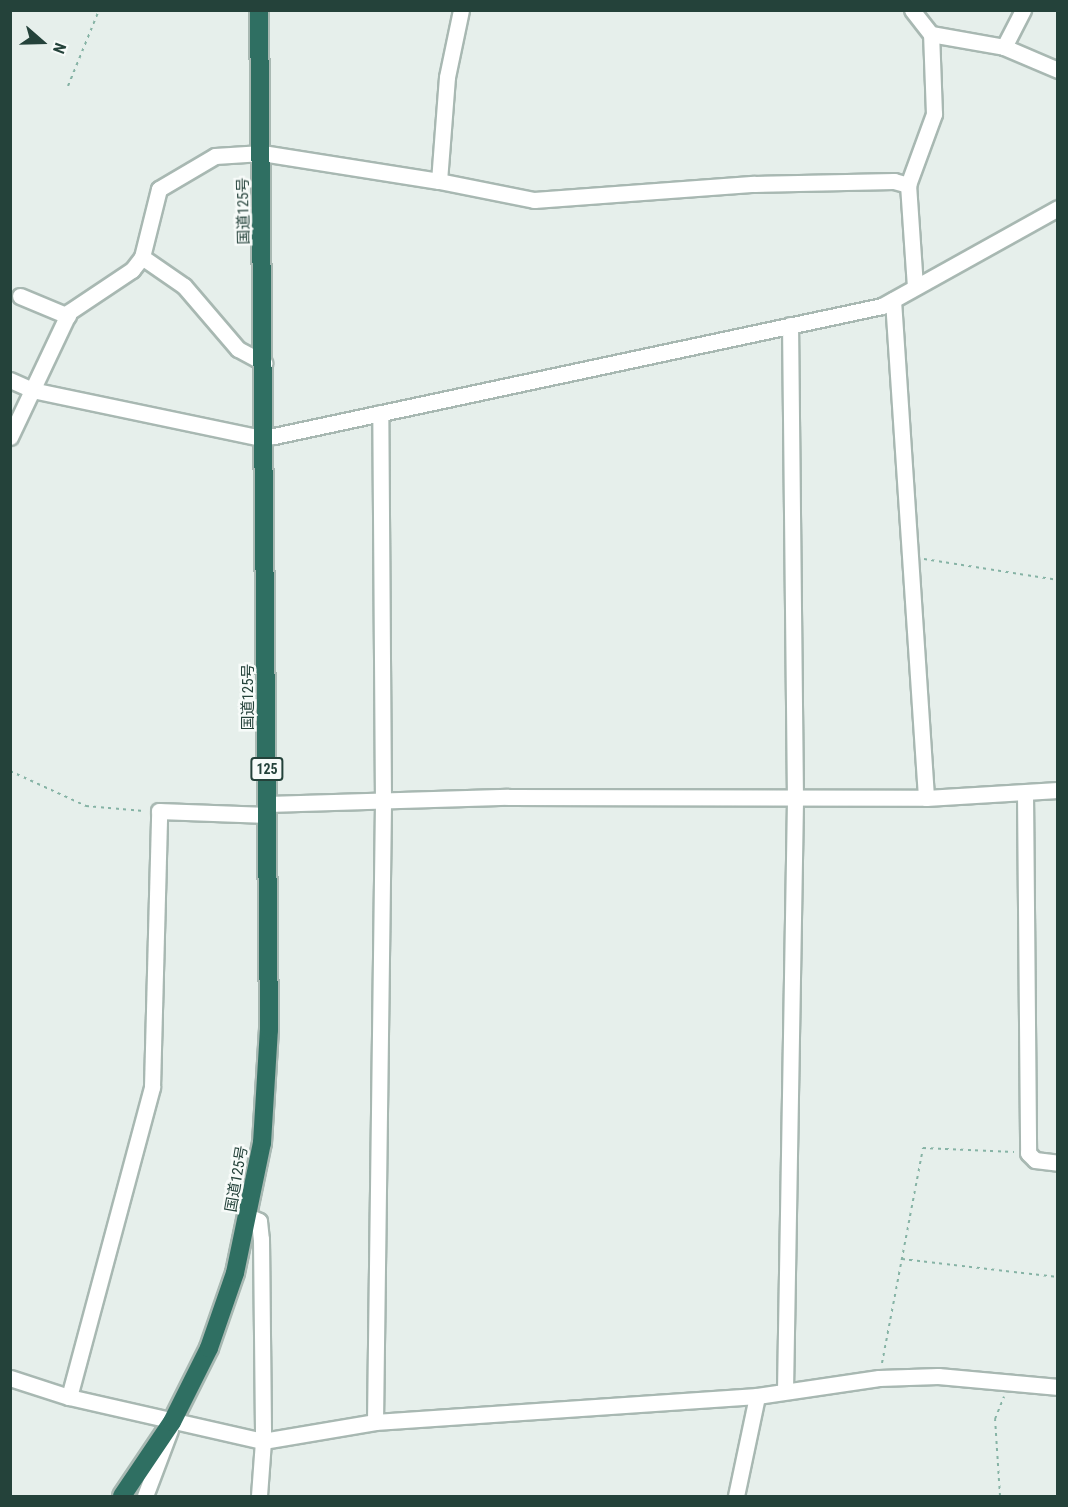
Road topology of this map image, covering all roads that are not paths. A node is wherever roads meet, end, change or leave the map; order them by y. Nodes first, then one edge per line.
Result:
1 (259, 10) edge
2 (461, 10) edge
3 (912, 10) edge
4 (1023, 10) edge
5 (931, 34) junction
6 (1004, 47) junction
7 (1058, 69) edge
8 (262, 153) junction
9 (439, 181) junction
10 (908, 185) junction
11 (1058, 208) edge
12 (142, 257) junction
13 (915, 287) junction
14 (20, 296) dead end
15 (893, 300) junction
16 (68, 316) junction
17 (790, 325) junction
18 (264, 363) junction
19 (10, 380) edge
20 (32, 390) junction
21 (380, 413) junction
22 (10, 437) edge
23 (265, 437) junction
24 (1058, 790) edge
25 (1025, 793) junction
26 (926, 798) junction
27 (795, 799) junction
28 (383, 801) junction
29 (267, 810) junction
30 (1058, 1163) edge
31 (249, 1216) junction
32 (10, 1378) edge
33 (1058, 1387) edge
34 (785, 1391) junction
35 (757, 1396) junction
36 (69, 1397) junction
37 (172, 1422) junction
38 (375, 1422) junction
39 (263, 1441) junction
40 (122, 1497) edge
41 (145, 1497) edge
42 (259, 1497) edge
43 (736, 1497) edge

1 - 8 highway, 国道125号 / 125
2 - 9 street
3 - 5 street
4 - 6 street
5 - 6 street
5 - 10 street
6 - 7 street
8 - 9 street
8 - 12 street
8 - 18 highway, 国道125号 / 125
9 - 10 street
10 - 13 street
11 - 13 street
12 - 16 street
12 - 18 street
13 - 15 street
14 - 16 street
15 - 17 street
15 - 26 street
16 - 20 street
17 - 21 street
17 - 27 street
18 - 23 highway, 国道125号 / 125
19 - 20 street
20 - 22 street
20 - 23 street
21 - 23 street
21 - 28 street
23 - 29 highway, 国道125号 / 125
24 - 25 street
25 - 26 street
25 - 30 street
26 - 27 street
27 - 28 street
27 - 34 street
28 - 29 street
28 - 38 street
29 - 31 highway, 国道125号 / 125
29 - 36 street
31 - 37 highway, 国道125号 / 125
31 - 39 street
32 - 36 street
33 - 34 street
34 - 35 street
35 - 38 street
35 - 43 street
36 - 37 street
37 - 39 street
37 - 40 highway, 国道125号 / 125
37 - 41 street
38 - 39 street
39 - 42 street

